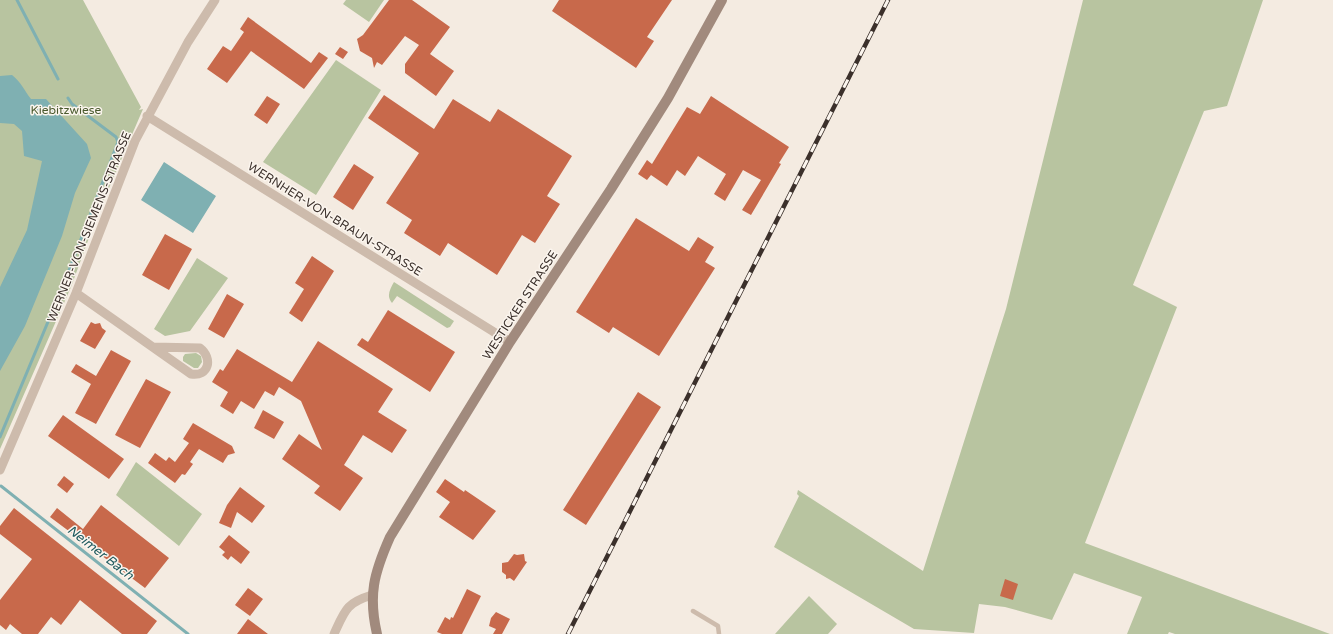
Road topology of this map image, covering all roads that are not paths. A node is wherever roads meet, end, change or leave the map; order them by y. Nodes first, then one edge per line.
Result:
1 (215, 0) edge
2 (722, 0) edge
3 (147, 116) junction
4 (76, 293) junction
5 (510, 342) junction
6 (153, 347) junction
7 (0, 470) edge
8 (372, 595) junction
9 (693, 611) dead end
10 (334, 634) edge
11 (377, 634) edge
12 (719, 634) edge

1 - 3 street, WERNER-VON-SIEMENS-STRASSE
2 - 5 main road, WESTICKER STRASSE
3 - 4 street, WERNER-VON-SIEMENS-STRASSE
3 - 5 street, WERNHER-VON-BRAUN-STRASSE
4 - 6 street
4 - 7 street, WERNER-VON-SIEMENS-STRASSE
5 - 8 main road, WESTICKER STRASSE
6 - 6 street
8 - 10 street
8 - 11 main road, WESTICKER STRASSE
9 - 12 lane

